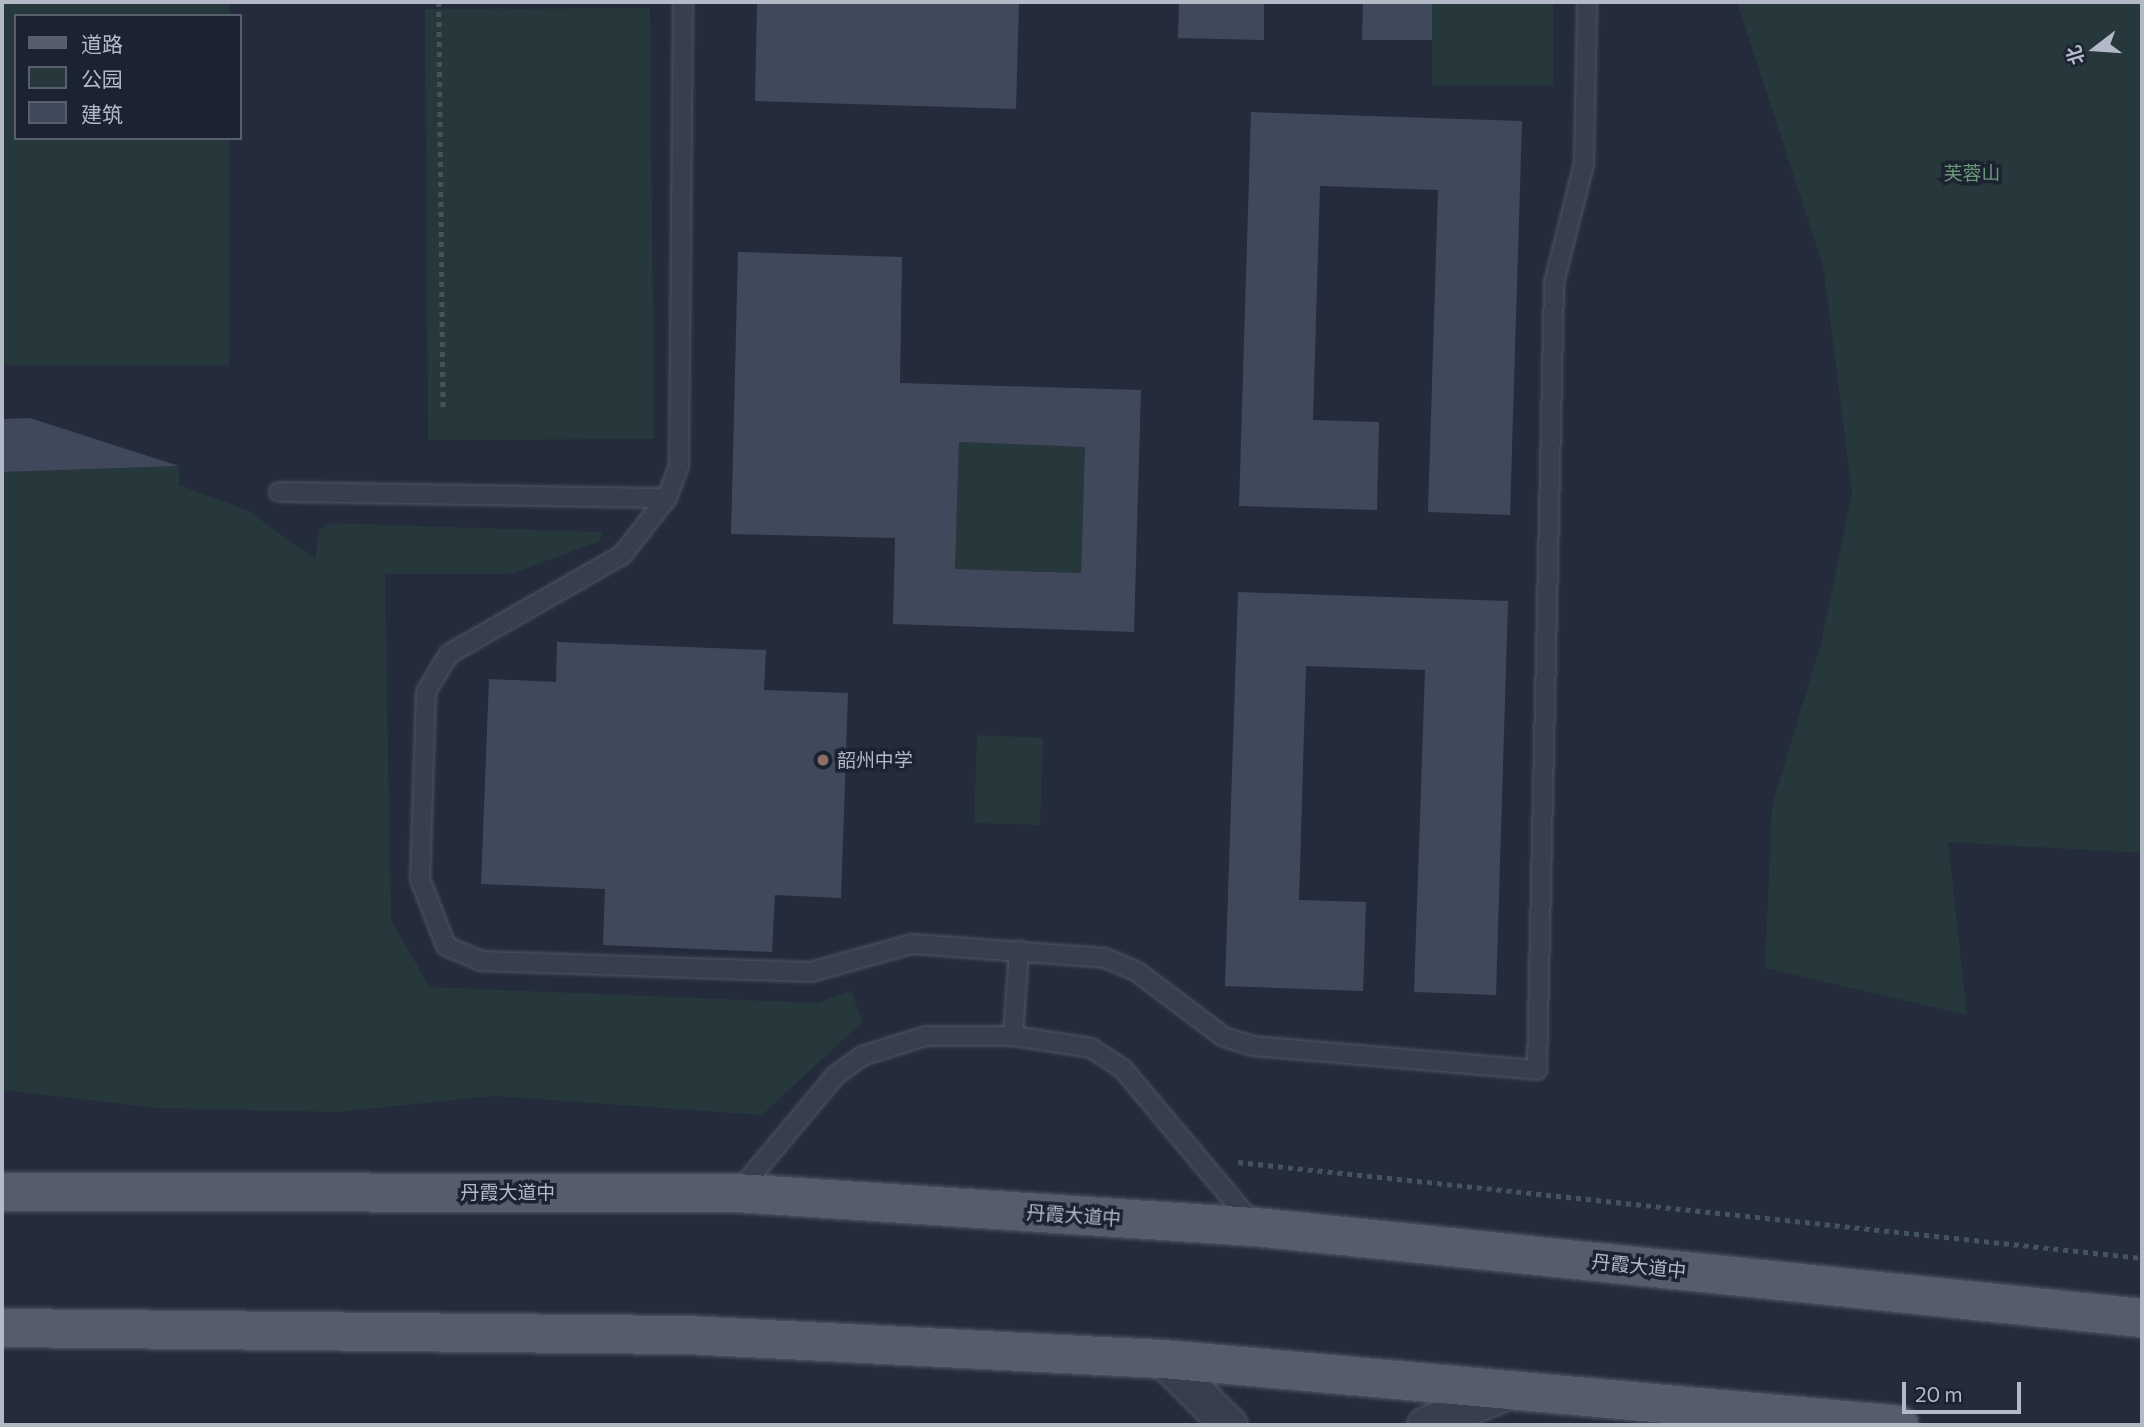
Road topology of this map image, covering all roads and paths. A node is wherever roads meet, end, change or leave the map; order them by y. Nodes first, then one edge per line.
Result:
1 (439, 2) edge
2 (683, 2) edge
3 (1587, 2) edge
4 (443, 410) dead end
5 (279, 492) dead end
6 (667, 498) junction
7 (1019, 950) junction
8 (1013, 1036) junction
9 (1203, 1159) junction
10 (2, 1192) edge
11 (737, 1194) junction
12 (1255, 1227) junction
13 (2142, 1258) edge
14 (2142, 1318) edge
15 (2, 1328) edge
16 (1163, 1359) junction
17 (1509, 1390) junction
18 (1229, 1425) edge
19 (1425, 1425) edge
20 (1899, 1425) edge

1 - 4 path
2 - 6 lane
3 - 7 lane
5 - 6 lane
6 - 7 lane
7 - 8 lane
8 - 9 lane
8 - 11 lane
9 - 12 lane
9 - 13 path
10 - 11 main road, 丹霞大道中
11 - 12 main road, 丹霞大道中
12 - 14 main road, 丹霞大道中
15 - 16 main road
16 - 17 main road
16 - 18 street
17 - 19 street
17 - 20 main road

